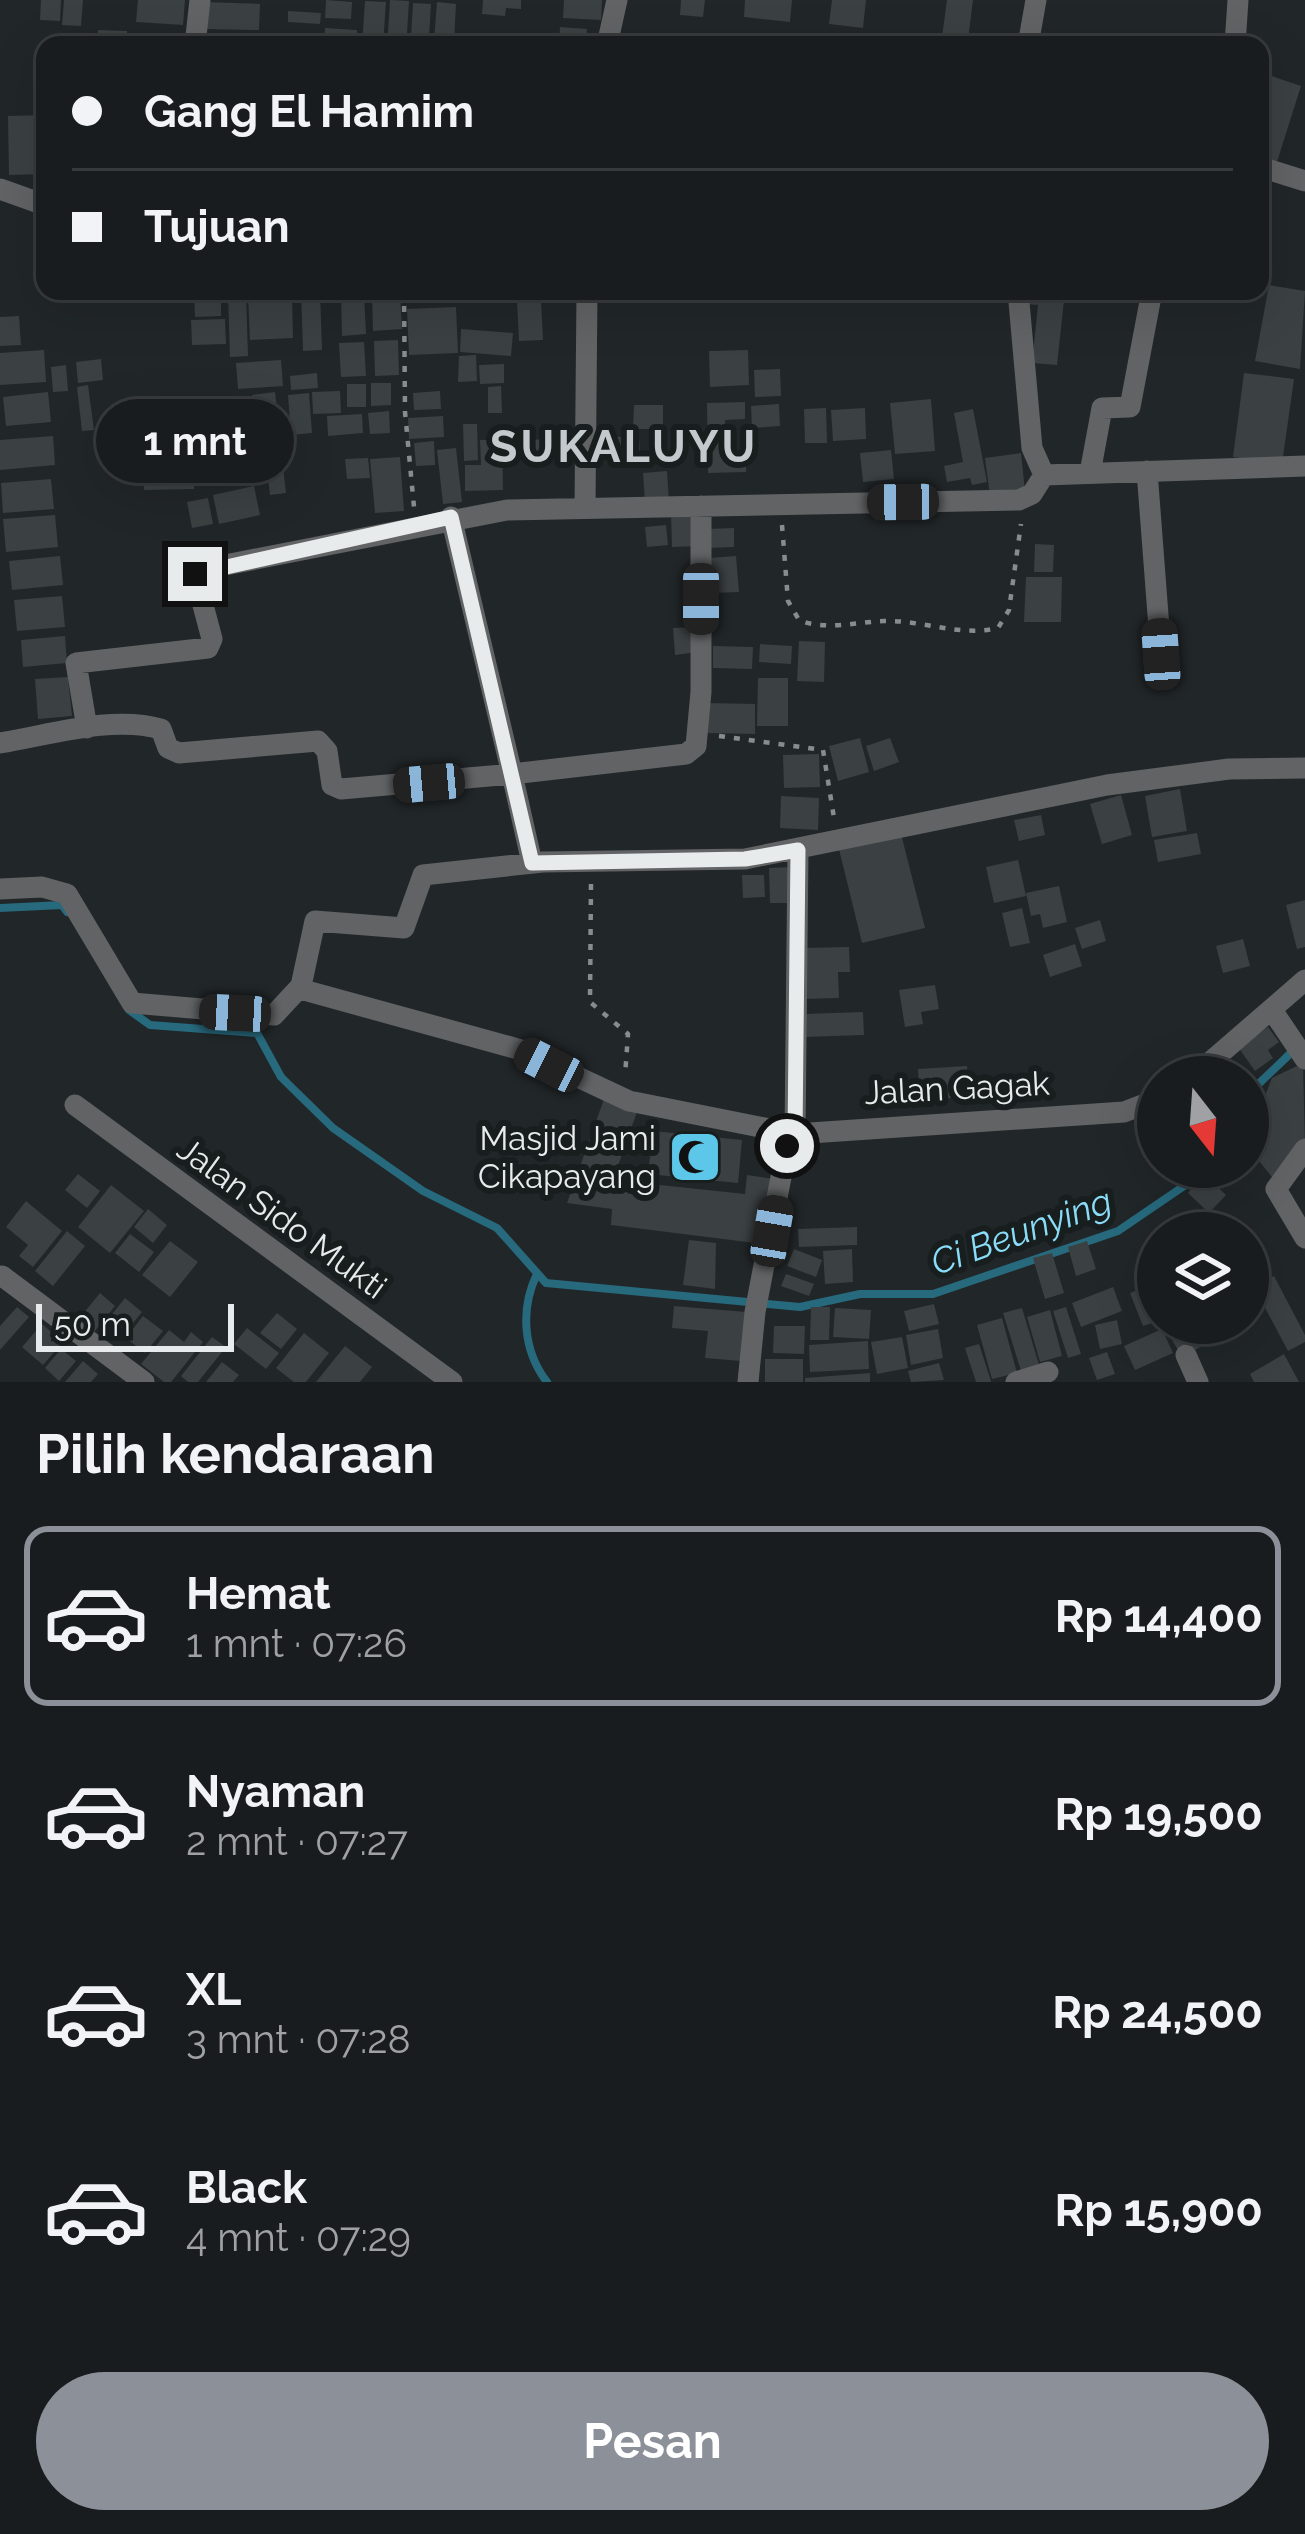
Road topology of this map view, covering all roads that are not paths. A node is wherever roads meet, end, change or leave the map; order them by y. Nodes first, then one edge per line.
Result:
1 (200, 0) edge
2 (617, 0) edge
3 (1036, 0) edge
4 (1238, 0) edge
5 (196, 36) edge
6 (609, 36) edge
7 (1030, 36) edge
8 (1236, 36) edge
9 (1269, 170) edge
10 (1305, 181) edge
11 (0, 189) edge
12 (36, 202) edge
13 (587, 300) edge
14 (1019, 300) edge
15 (1150, 300) edge
16 (1305, 466) edge
17 (1147, 471) junction
18 (1090, 473) junction
19 (1044, 475) junction
20 (701, 506) junction
21 (585, 508) junction
22 (451, 517) junction
23 (1161, 654) dead end
24 (87, 728) junction
25 (0, 743) edge
26 (1305, 768) edge
27 (512, 774) junction
28 (798, 850) junction
29 (532, 863) junction
30 (0, 889) edge
31 (1305, 980) edge
32 (300, 988) junction
33 (1272, 1010) junction
34 (1300, 1052) edge
35 (1218, 1056) edge
36 (74, 1105) dead end
37 (1137, 1107) edge
38 (795, 1135) junction
39 (1305, 1149) edge
40 (1305, 1238) edge
41 (2, 1276) edge
42 (1186, 1354) dead end
43 (1048, 1372) dead end
44 (144, 1382) edge
45 (452, 1382) edge
46 (748, 1382) edge
47 (1016, 1382) edge
48 (1198, 1382) edge

1 - 5 street
2 - 6 street
3 - 7 street
4 - 8 street
9 - 10 street
11 - 12 street
13 - 21 street
14 - 19 street
15 - 18 street
16 - 17 street
17 - 18 street
17 - 23 street
18 - 19 street
19 - 20 street
20 - 21 street
20 - 27 street
21 - 22 street
22 - 24 street
22 - 27 street
24 - 25 street
24 - 27 street
26 - 28 street
27 - 29 street
28 - 29 street
28 - 38 street
29 - 32 street
30 - 32 street
31 - 33 street
32 - 38 street, Jalan Gagak
33 - 34 street
33 - 35 street
36 - 45 street, Jalan Sido Mukti
37 - 38 street, Jalan Gagak
38 - 46 street
39 - 40 street
41 - 44 street
42 - 48 street
43 - 47 street

